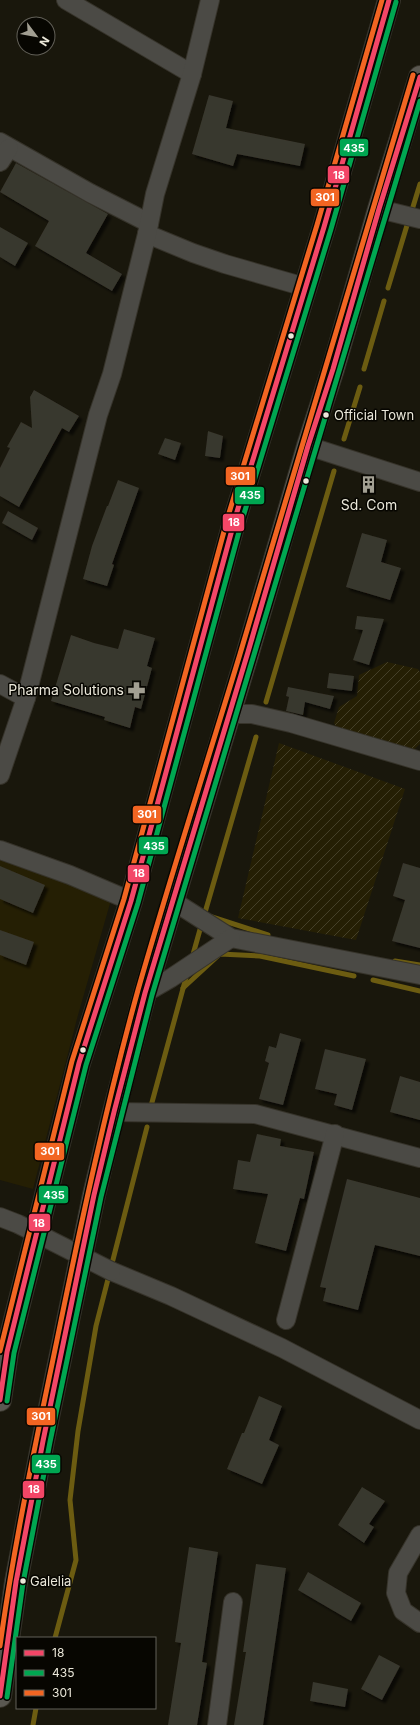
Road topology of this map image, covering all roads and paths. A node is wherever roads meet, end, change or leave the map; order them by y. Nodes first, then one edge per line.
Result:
1 (66, 0) edge
2 (210, 0) edge
3 (390, 0) edge
4 (192, 74) junction
5 (420, 77) edge
6 (3, 151) edge
7 (379, 209) junction
8 (420, 219) edge
9 (148, 229) junction
10 (305, 288) junction
11 (308, 446) junction
12 (420, 482) edge
13 (0, 684) edge
14 (26, 698) junction
15 (229, 714) junction
16 (420, 762) edge
17 (0, 775) edge
18 (0, 850) edge
19 (131, 901) junction
20 (173, 901) junction
21 (231, 938) junction
22 (420, 975) edge
23 (145, 993) junction
24 (114, 1112) junction
25 (335, 1134) junction
26 (420, 1158) edge
27 (0, 1217) edge
28 (286, 1320) dead end
29 (0, 1400) edge
30 (420, 1420) edge
31 (420, 1535) edge
32 (233, 1602) dead end
33 (420, 1623) edge
34 (0, 1696) edge
35 (217, 1725) edge

1 - 4 street
2 - 4 street
3 - 10 highway
4 - 9 street
5 - 7 highway
6 - 9 street
7 - 8 street
7 - 11 highway
9 - 10 street
9 - 14 street
10 - 19 highway
11 - 12 street
11 - 15 highway
13 - 14 street
14 - 17 street
15 - 16 street
15 - 20 highway
18 - 19 street
19 - 29 highway
20 - 21 street
20 - 23 highway
21 - 22 street
21 - 23 street
23 - 24 highway
24 - 25 street
24 - 34 highway
25 - 26 street
25 - 28 street
27 - 30 street, bridge
31 - 33 street
32 - 35 street

